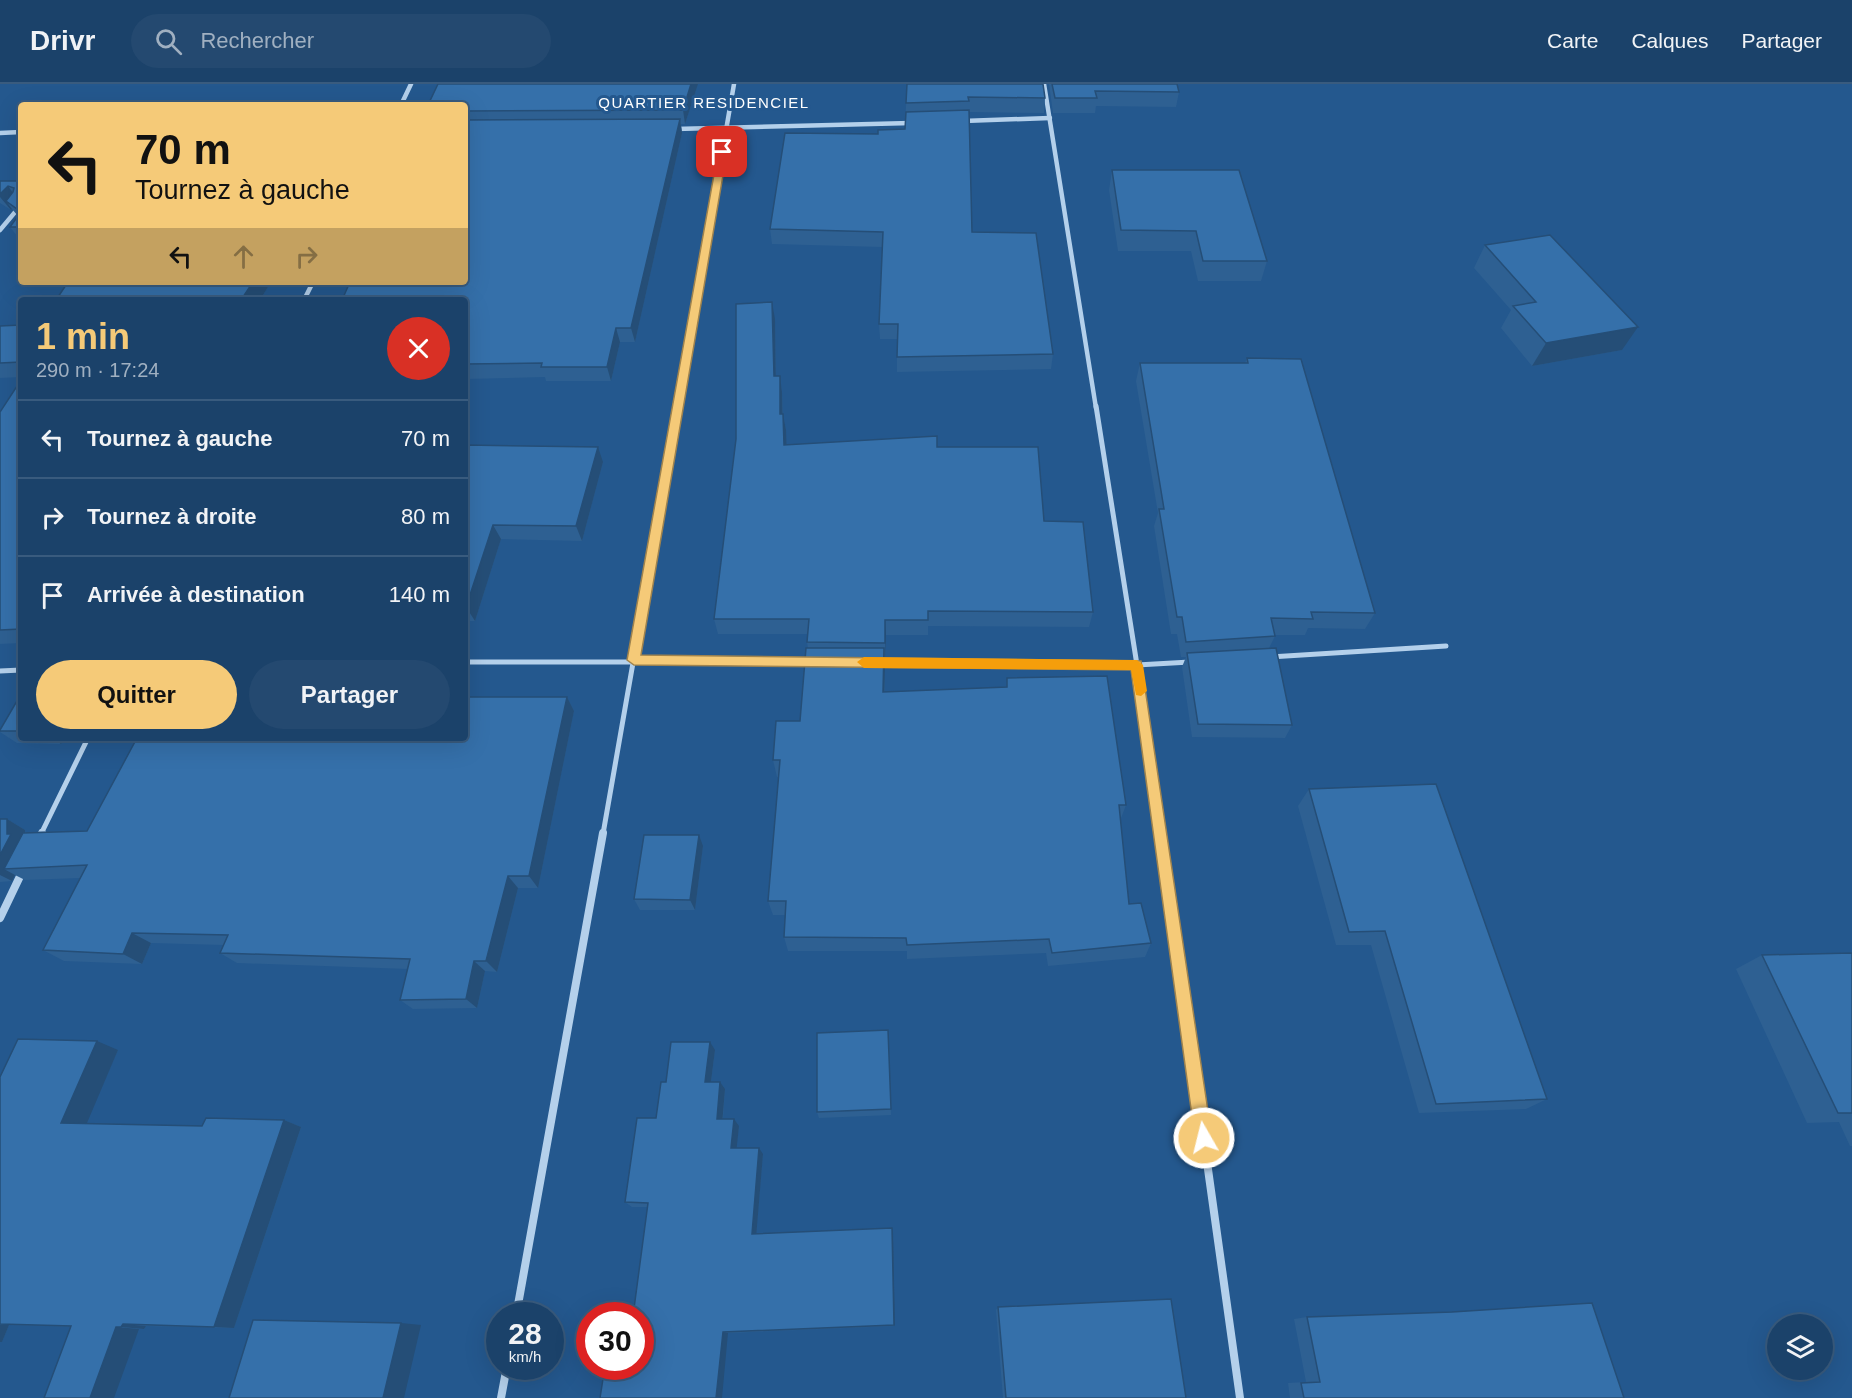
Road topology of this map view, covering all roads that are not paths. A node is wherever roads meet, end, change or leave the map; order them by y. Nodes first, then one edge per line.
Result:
1 (411, 84) edge
2 (734, 84) edge
3 (1044, 84) edge
4 (402, 102) edge
5 (1050, 118) junction
6 (954, 121) edge
7 (918, 122) edge
8 (726, 128) junction
9 (667, 129) edge
10 (18, 132) edge
11 (0, 133) edge
12 (18, 209) edge
13 (0, 231) edge
14 (1446, 646) dead end
15 (1256, 658) edge
16 (634, 660) junction
17 (1196, 661) edge
18 (468, 662) edge
19 (825, 662) edge
20 (873, 662) edge
21 (1137, 665) junction
22 (18, 670) edge
23 (0, 671) edge
24 (87, 741) edge
25 (36, 844) edge
26 (26, 865) edge
27 (0, 918) edge
28 (519, 1302) edge
29 (504, 1380) edge
30 (501, 1398) edge
31 (1240, 1398) edge

1 - 4 street
2 - 8 street
3 - 5 street
5 - 6 street
5 - 21 street
7 - 8 street
8 - 9 street
8 - 16 street
10 - 11 street
12 - 13 street
14 - 15 street
16 - 18 street
16 - 19 street
16 - 28 street
17 - 21 street
20 - 21 street
21 - 31 street
22 - 23 street
24 - 25 street
26 - 27 street
29 - 30 street

